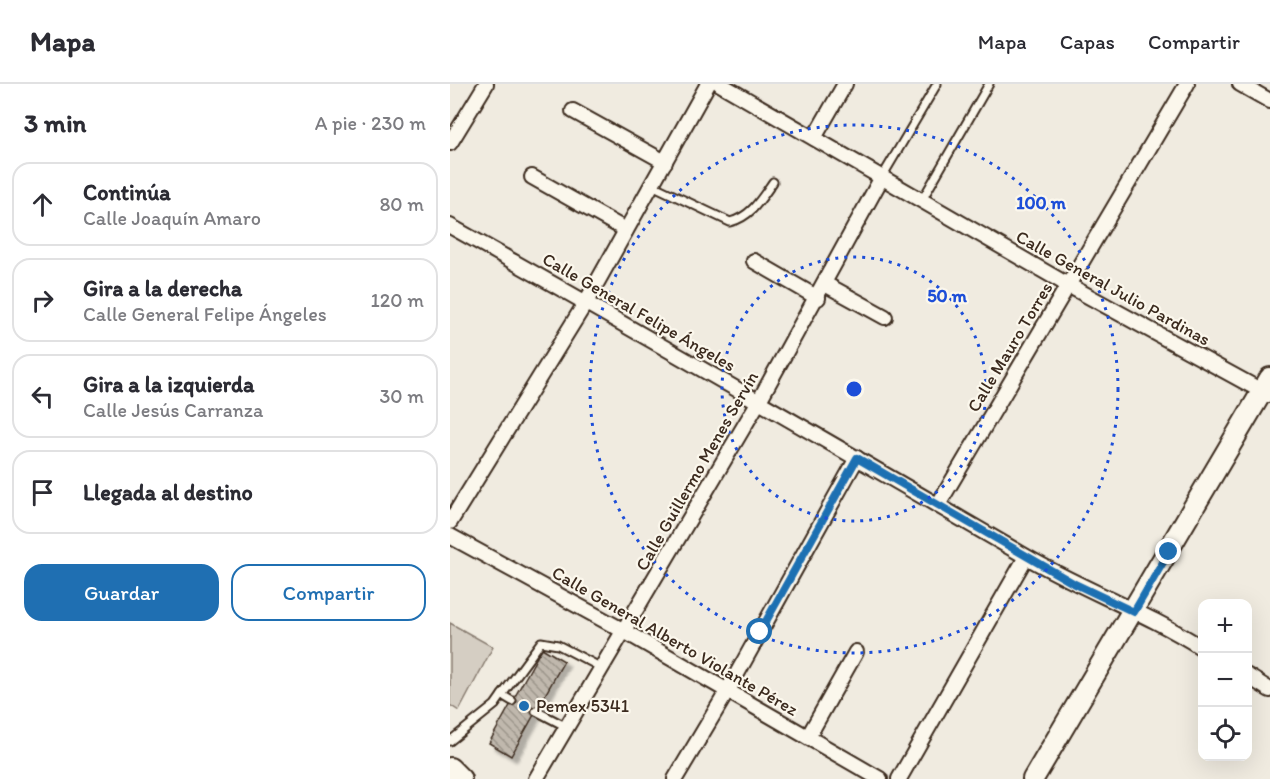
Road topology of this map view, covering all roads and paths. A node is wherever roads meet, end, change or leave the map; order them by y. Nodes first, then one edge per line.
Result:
1 (486, 84) edge
2 (708, 84) edge
3 (720, 84) edge
4 (845, 84) edge
5 (938, 84) edge
6 (989, 84) edge
7 (1187, 84) edge
8 (1240, 84) edge
9 (1270, 101) edge
10 (573, 111) dead end
11 (814, 138) junction
12 (450, 143) edge
13 (665, 162) junction
14 (532, 177) dead end
15 (882, 177) junction
16 (773, 182) dead end
17 (652, 185) junction
18 (922, 200) junction
19 (450, 226) edge
20 (626, 230) junction
21 (754, 261) dead end
22 (825, 284) junction
23 (1068, 285) junction
24 (818, 298) junction
25 (586, 302) junction
26 (885, 317) dead end
27 (1268, 388) edge
28 (759, 401) junction
29 (857, 458) junction
30 (938, 505) junction
31 (450, 522) edge
32 (450, 536) edge
33 (1026, 557) junction
34 (1134, 612) junction
35 (624, 631) junction
36 (1198, 645) edge
37 (856, 652) dead end
38 (602, 668) junction
39 (1252, 679) edge
40 (728, 690) junction
41 (1270, 690) edge
42 (502, 695) junction
43 (512, 701) dead end
44 (536, 711) dead end
45 (567, 727) junction
46 (807, 737) junction
47 (450, 741) edge
48 (450, 768) edge
49 (461, 779) edge
50 (536, 779) edge
51 (675, 779) edge
52 (880, 779) edge
53 (899, 779) edge
54 (1033, 779) edge

1 - 12 street
2 - 13 street
3 - 11 street, Calle General Julio Pardinas
4 - 11 street
5 - 15 lane
6 - 18 lane
7 - 23 street, Calle Mauro Torres
8 - 9 street
10 - 13 street
11 - 15 street, Calle General Julio Pardinas
13 - 17 street
14 - 20 street
15 - 18 street, Calle General Julio Pardinas
15 - 22 street, Calle Guillermo Menes Servín
16 - 17 lane
17 - 20 street
18 - 23 street, Calle General Julio Pardinas
19 - 25 street, Calle General Felipe Ángeles
20 - 25 street
21 - 24 street
22 - 24 street, Calle Guillermo Menes Servín
22 - 26 street
23 - 27 street, Calle General Julio Pardinas
23 - 30 street, Calle Mauro Torres
24 - 28 street, Calle Guillermo Menes Servín
25 - 28 street, Calle General Felipe Ángeles
25 - 31 street
27 - 34 main road
28 - 29 street, Calle General Felipe Ángeles
28 - 35 street, Calle Guillermo Menes Servín
29 - 30 street, Calle General Felipe Ángeles
29 - 40 street
30 - 33 street, Calle General Felipe Ángeles
32 - 35 street, Calle General Alberto Violante Pérez
33 - 34 street, Calle General Felipe Ángeles
33 - 53 street
34 - 36 street, Calle General Felipe Ángeles
34 - 54 main road
35 - 38 street, Calle Guillermo Menes Servín
35 - 40 street, Calle General Alberto Violante Pérez
37 - 46 street
38 - 42 lane
38 - 45 street, Calle Guillermo Menes Servín
39 - 41 street
40 - 46 street, Calle General Alberto Violante Pérez
40 - 51 street
42 - 43 lane
42 - 47 lane
44 - 45 lane
45 - 50 street, Calle Guillermo Menes Servín
46 - 52 street, Calle General Alberto Violante Pérez
48 - 49 main road

